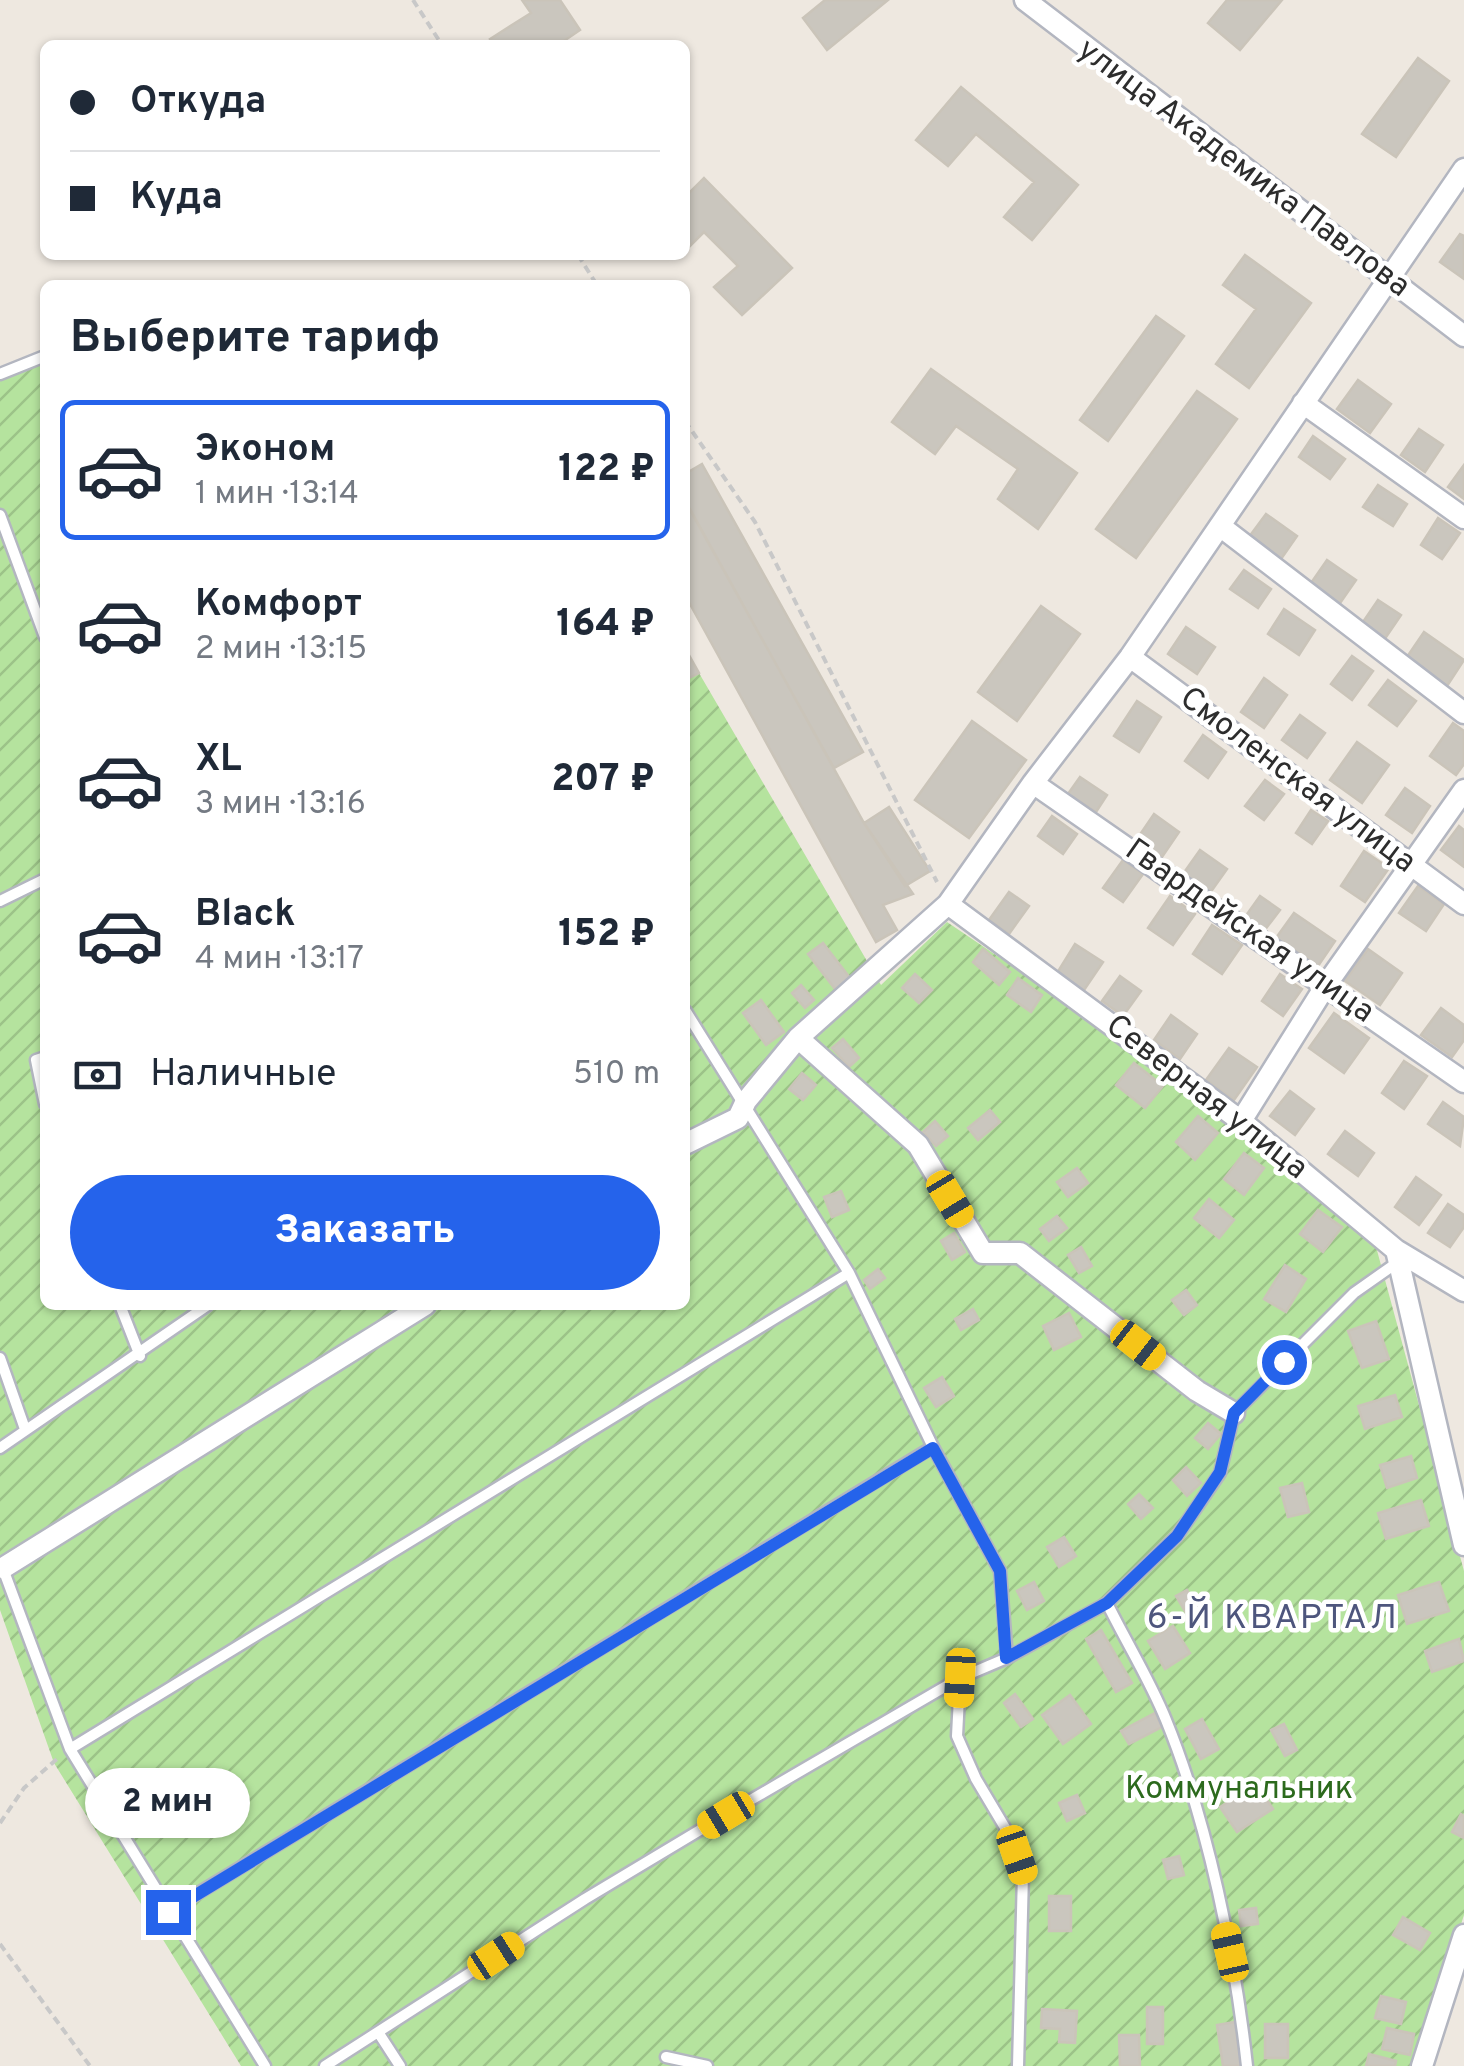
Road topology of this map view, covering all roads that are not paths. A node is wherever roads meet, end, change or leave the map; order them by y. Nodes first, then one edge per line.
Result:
1 (1025, 0) edge
2 (1464, 169) edge
3 (1388, 278) junction
4 (1464, 336) edge
5 (40, 358) edge
6 (0, 374) edge
7 (1303, 403) junction
8 (0, 514) edge
9 (1464, 518) edge
10 (1220, 526) junction
11 (40, 623) edge
12 (1130, 657) junction
13 (1464, 713) edge
14 (1033, 783) junction
15 (1464, 790) edge
16 (1410, 866) junction
17 (40, 881) edge
18 (0, 901) edge
19 (948, 904) junction
20 (1464, 904) edge
21 (1326, 985) junction
22 (690, 1019) edge
23 (798, 1038) junction
24 (1464, 1082) edge
25 (746, 1101) junction
26 (1241, 1121) junction
27 (690, 1142) edge
28 (1397, 1256) junction
29 (849, 1273) junction
30 (1464, 1291) edge
31 (122, 1310) edge
32 (201, 1310) edge
33 (417, 1310) edge
34 (140, 1356) junction
35 (0, 1358) edge
36 (1234, 1413) junction
37 (25, 1429) junction
38 (0, 1448) edge
39 (933, 1448) junction
40 (1464, 1544) edge
41 (2, 1564) edge
42 (1107, 1603) junction
43 (1006, 1658) junction
44 (960, 1678) junction
45 (70, 1749) junction
46 (168, 1912) junction
47 (1464, 1935) edge
48 (378, 2032) junction
49 (666, 2057) dead end
50 (265, 2066) edge
51 (326, 2066) edge
52 (400, 2066) edge
53 (707, 2066) edge
54 (1018, 2066) edge
55 (1247, 2066) edge
56 (1422, 2066) edge

1 - 3 street, улица Академика Павлова
2 - 3 street
3 - 4 street, улица Академика Павлова
3 - 7 street
5 - 6 lane
7 - 9 street
7 - 10 street
8 - 11 lane
10 - 12 street
10 - 13 street
12 - 14 street
12 - 16 street, Смоленская улица
14 - 19 street
14 - 21 street, Гвардейская улица
15 - 16 street
16 - 20 street, Смоленская улица
16 - 21 street
17 - 18 lane
19 - 23 street
19 - 26 street, Северная улица
21 - 24 street, Гвардейская улица
21 - 26 street
22 - 25 lane
23 - 25 street
23 - 36 street
25 - 27 street
25 - 29 lane
26 - 28 street, Северная улица
28 - 30 street, Северная улица
28 - 36 lane
28 - 40 street
29 - 39 lane
29 - 45 lane
31 - 34 lane
32 - 34 lane
33 - 41 street
34 - 37 lane
35 - 37 lane
36 - 42 lane
37 - 38 lane
39 - 43 lane
39 - 46 lane
41 - 45 lane
42 - 43 lane
42 - 55 lane
43 - 44 lane
44 - 48 lane
44 - 54 lane
45 - 46 lane
46 - 50 lane
47 - 56 street
48 - 51 lane
48 - 52 lane
49 - 53 lane

